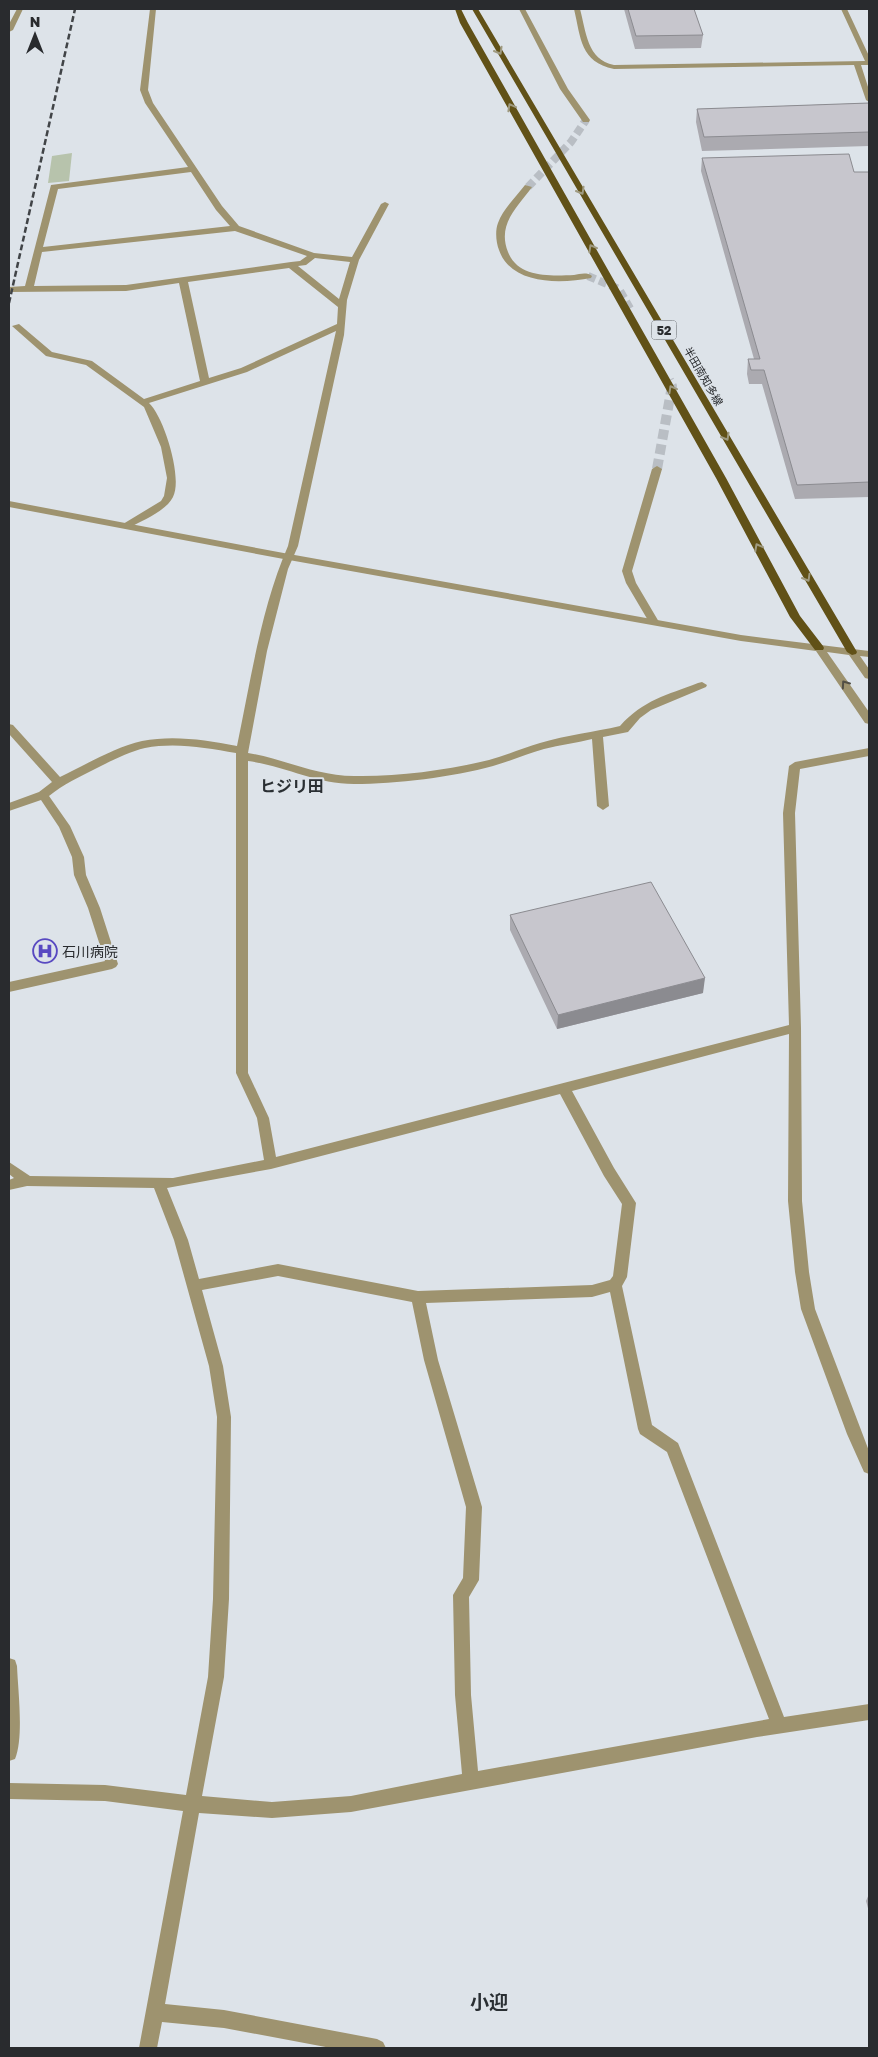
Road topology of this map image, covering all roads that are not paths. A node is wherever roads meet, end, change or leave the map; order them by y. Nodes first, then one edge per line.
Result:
1 (20, 9) edge
2 (153, 9) edge
3 (458, 9) edge
4 (475, 9) edge
5 (522, 9) edge
6 (577, 9) edge
7 (844, 9) edge
8 (9, 30) edge
9 (857, 63) junction
10 (869, 63) edge
11 (869, 100) edge
12 (586, 120) dead end
13 (193, 169) junction
14 (528, 187) tunnel mouth
15 (385, 204) dead end
16 (236, 228) junction
17 (40, 250) junction
18 (313, 255) junction
19 (355, 260) junction
20 (291, 265) junction
21 (588, 276) tunnel mouth
22 (183, 280) junction
23 (9, 289) edge
24 (29, 289) junction
25 (342, 306) junction
26 (341, 325) junction
27 (16, 326) dead end
28 (205, 382) junction
29 (142, 402) junction
30 (657, 469) tunnel mouth
31 (9, 504) edge
32 (126, 526) junction
33 (289, 557) junction
34 (654, 622) junction
35 (819, 648) junction
36 (852, 652) junction
37 (869, 654) edge
38 (869, 676) edge
39 (702, 685) dead end
40 (869, 720) edge
41 (9, 728) edge
42 (596, 733) junction
43 (869, 752) edge
44 (242, 753) junction
45 (59, 782) junction
46 (43, 795) junction
47 (603, 806) dead end
48 (9, 807) edge
49 (9, 987) edge
50 (795, 1028) junction
51 (563, 1087) junction
52 (271, 1164) junction
53 (9, 1167) edge
54 (27, 1181) junction
55 (159, 1184) junction
56 (9, 1185) edge
57 (615, 1285) junction
58 (194, 1286) junction
59 (418, 1297) junction
60 (869, 1467) edge
61 (9, 1666) edge
62 (869, 1712) edge
63 (780, 1727) junction
64 (9, 1753) edge
65 (471, 1781) junction
66 (9, 1791) edge
67 (192, 1804) junction
68 (154, 2012) junction
69 (148, 2048) edge
70 (377, 2048) edge

1 - 8 street
2 - 13 street
35 -> 3 main road, 52
4 -> 36 main road, 半田南知多線 / 52
5 - 12 street
6 - 9 lane
7 - 10 lane
9 - 10 lane
9 - 11 lane
13 - 16 street
13 - 17 street
14 - 21 street
15 - 19 street
16 - 17 street
16 - 18 street
17 - 24 street
18 - 19 street
18 - 20 street
19 - 25 street
20 - 22 street
20 - 25 street
22 - 24 street
22 - 28 street
23 - 24 street
25 - 26 street
26 - 28 street
26 - 33 street
27 - 29 street
28 - 29 street
29 - 32 street
30 - 34 street
31 - 32 street
32 - 33 street
33 - 34 street
33 - 44 street
34 - 35 street
35 - 36 street
40 -> 35 street
36 - 37 street
36 - 38 street
39 - 42 street
41 - 45 street
42 - 44 street
42 - 47 street
43 - 50 street
44 - 45 street
44 - 52 street
45 - 46 street
46 - 48 street
46 - 49 street
50 - 51 street
50 - 60 street
51 - 52 street
51 - 57 street
52 - 55 street
53 - 54 street
54 - 55 street
54 - 56 street
55 - 58 street
57 - 59 street
57 - 63 street
58 - 59 street
58 - 67 street
59 - 65 street
61 - 64 street
62 - 63 street
63 - 65 street
65 - 67 street
66 - 67 street
67 - 68 street
68 - 69 street
68 - 70 street

